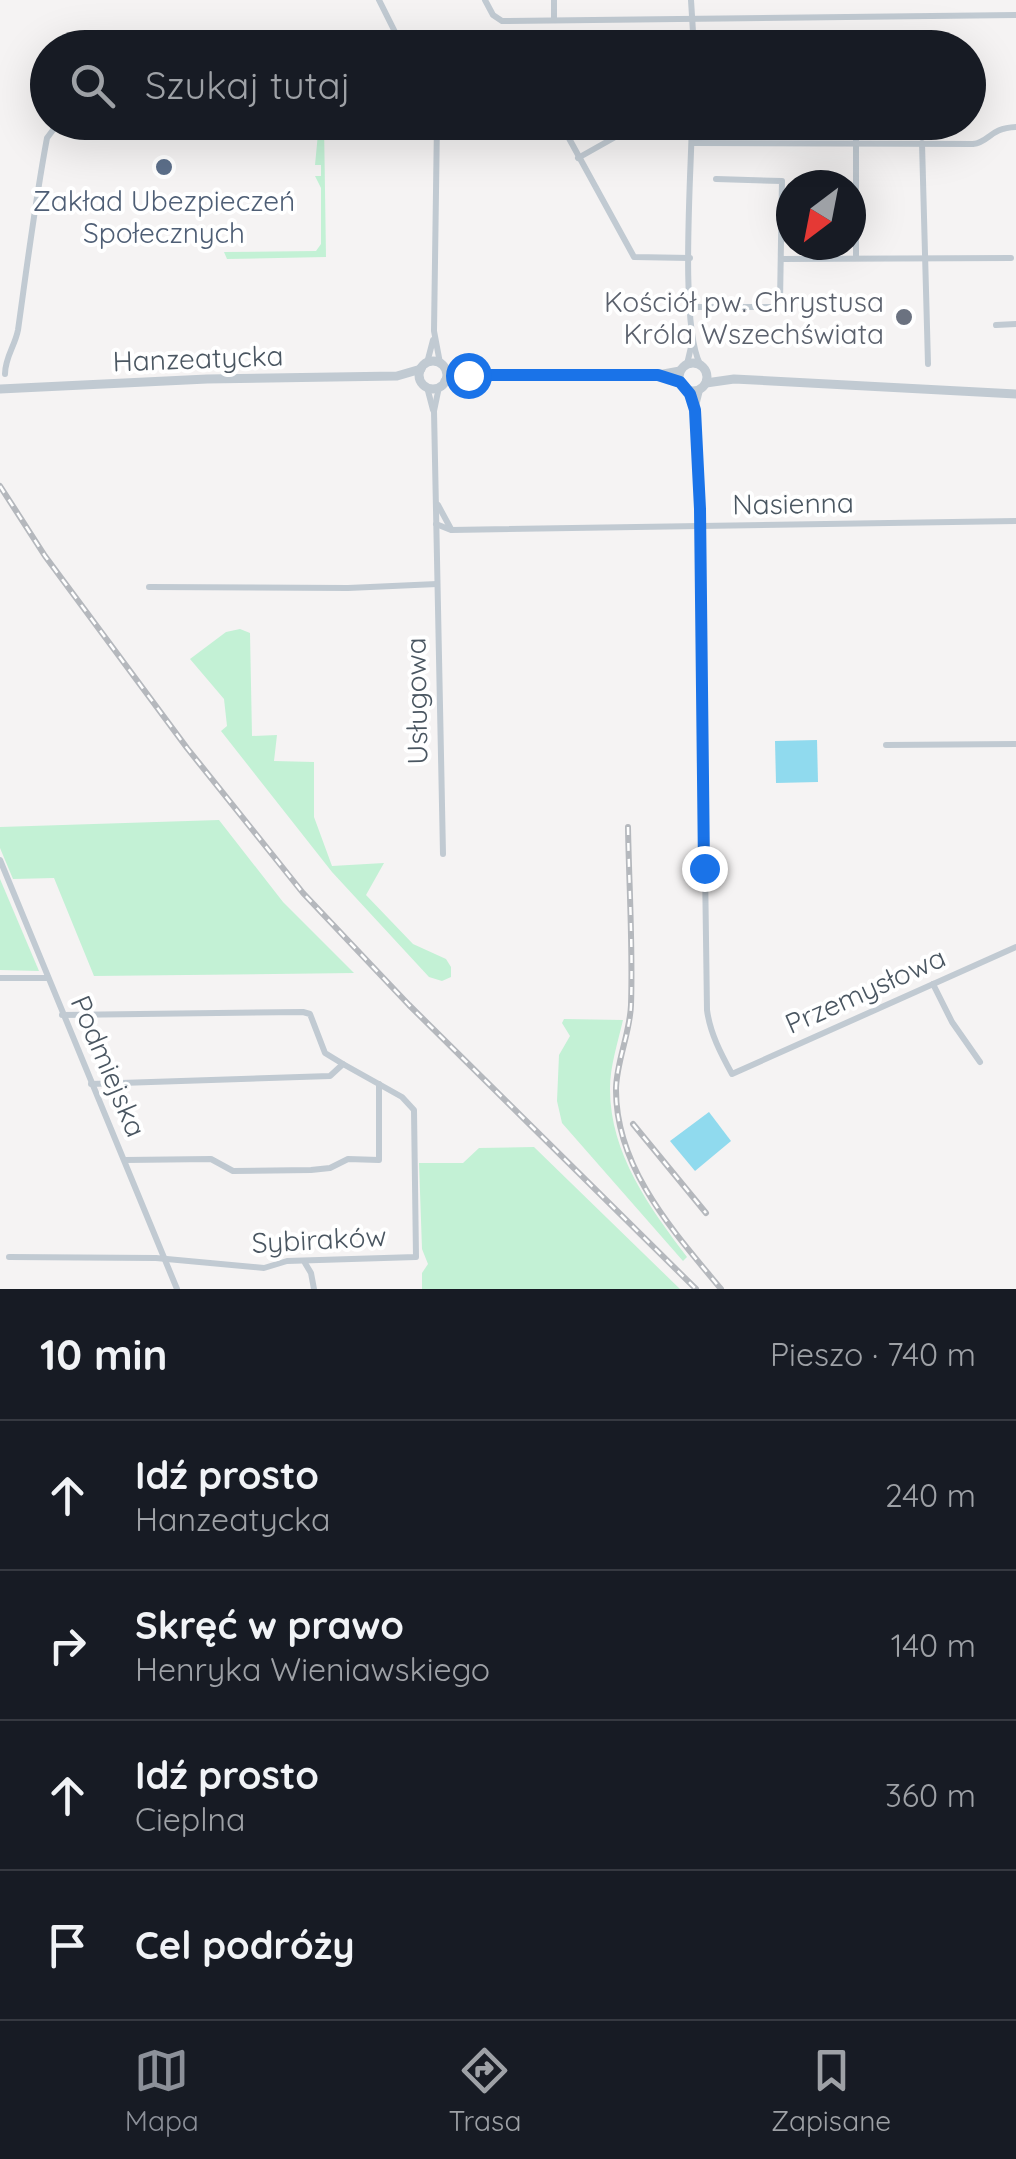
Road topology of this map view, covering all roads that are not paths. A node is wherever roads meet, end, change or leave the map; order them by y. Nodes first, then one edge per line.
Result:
1 (379, 0) edge
2 (485, 0) edge
3 (554, 0) edge
4 (690, 0) edge
5 (1016, 15) edge
6 (692, 19) junction
7 (557, 20) junction
8 (395, 30) edge
9 (693, 30) edge
10 (1016, 128) edge
11 (986, 138) edge
12 (47, 140) edge
13 (437, 140) edge
14 (569, 140) edge
15 (610, 140) edge
16 (856, 140) edge
17 (984, 140) edge
18 (692, 143) joint
19 (922, 143) junction
20 (856, 145) junction
21 (578, 158) junction
22 (856, 170) edge
23 (716, 179) dead end
24 (776, 181) edge
25 (690, 258) junction
26 (866, 258) edge
27 (924, 258) junction
28 (1011, 258) dead end
29 (781, 260) edge
30 (691, 308) junction
31 (996, 324) dead end
32 (1016, 324) edge
33 (434, 340) junction
34 (692, 342) junction
35 (928, 364) dead end
36 (424, 366) junction
37 (442, 366) junction
38 (703, 368) junction
39 (5, 374) dead end
40 (468, 375) junction
41 (397, 376) junction
42 (684, 377) junction
43 (734, 379) junction
44 (442, 384) junction
45 (424, 385) junction
46 (703, 387) junction
47 (0, 389) edge
48 (1016, 394) edge
49 (695, 410) junction
50 (434, 411) junction
51 (436, 501) junction
52 (1016, 521) edge
53 (436, 524) junction
54 (700, 527) junction
55 (452, 530) junction
56 (437, 548) junction
57 (438, 584) junction
58 (149, 587) dead end
59 (1016, 744) edge
60 (886, 746) dead end
61 (442, 854) dead end
62 (0, 860) edge
63 (1016, 947) edge
64 (0, 978) edge
65 (48, 978) junction
66 (933, 984) junction
67 (62, 1015) junction
68 (980, 1062) dead end
69 (343, 1064) junction
70 (92, 1084) junction
71 (379, 1084) junction
72 (125, 1160) junction
73 (9, 1258) dead end
74 (164, 1258) junction
75 (305, 1262) junction
76 (178, 1289) edge
77 (314, 1289) edge

1 - 8 street
2 - 7 street
3 - 7 street
4 - 6 street
5 - 6 street
6 - 7 street
6 - 9 street
10 - 11 street
12 - 39 street
13 - 33 street
14 - 21 street
15 - 21 street
16 - 20 street
17 - 19 street
18 - 20 street
18 - 25 street
19 - 20 street
19 - 27 street
20 - 22 street
21 - 25 street
23 - 24 street
25 - 30 street
26 - 27 street
27 - 28 street
27 - 35 street
29 - 30 street
30 - 34 street
31 - 32 street
33 - 36 street
33 - 37 street
34 - 38 street
34 - 42 street
36 - 37 street, Hanzeatycka
36 - 41 street, Hanzeatycka
36 - 45 street
37 - 40 street
37 - 44 street
38 - 42 street
38 - 43 street
38 - 46 street
40 - 42 street
40 - 44 street
41 - 45 street, Hanzeatycka
41 - 47 street, Hanzeatycka
42 - 46 street
42 - 49 street
43 - 46 street
43 - 48 street
44 - 45 street, Hanzeatycka
44 - 50 street, Usługowa
45 - 50 street, Usługowa
46 - 49 street
49 - 54 street
50 - 51 street, Usługowa
51 - 53 street, Usługowa
51 - 55 street, Usługowa
52 - 54 street, Nasienna
53 - 55 street
53 - 56 street, Usługowa
54 - 55 street, Nasienna
54 - 66 street, Przemysłowa
55 - 56 street
56 - 57 street, Usługowa
57 - 58 street
57 - 61 street, Usługowa
59 - 60 street
62 - 65 street, Podmiejska
63 - 66 street, Przemysłowa
64 - 65 street
65 - 67 street, Podmiejska
66 - 68 street
67 - 69 street
67 - 70 street, Podmiejska
69 - 70 street
69 - 71 street
70 - 72 street, Podmiejska
71 - 72 street
71 - 75 street, Sybiraków
72 - 74 street, Podmiejska
73 - 74 street, Sybiraków
74 - 75 street, Sybiraków
74 - 76 street, Podmiejska
75 - 77 street

